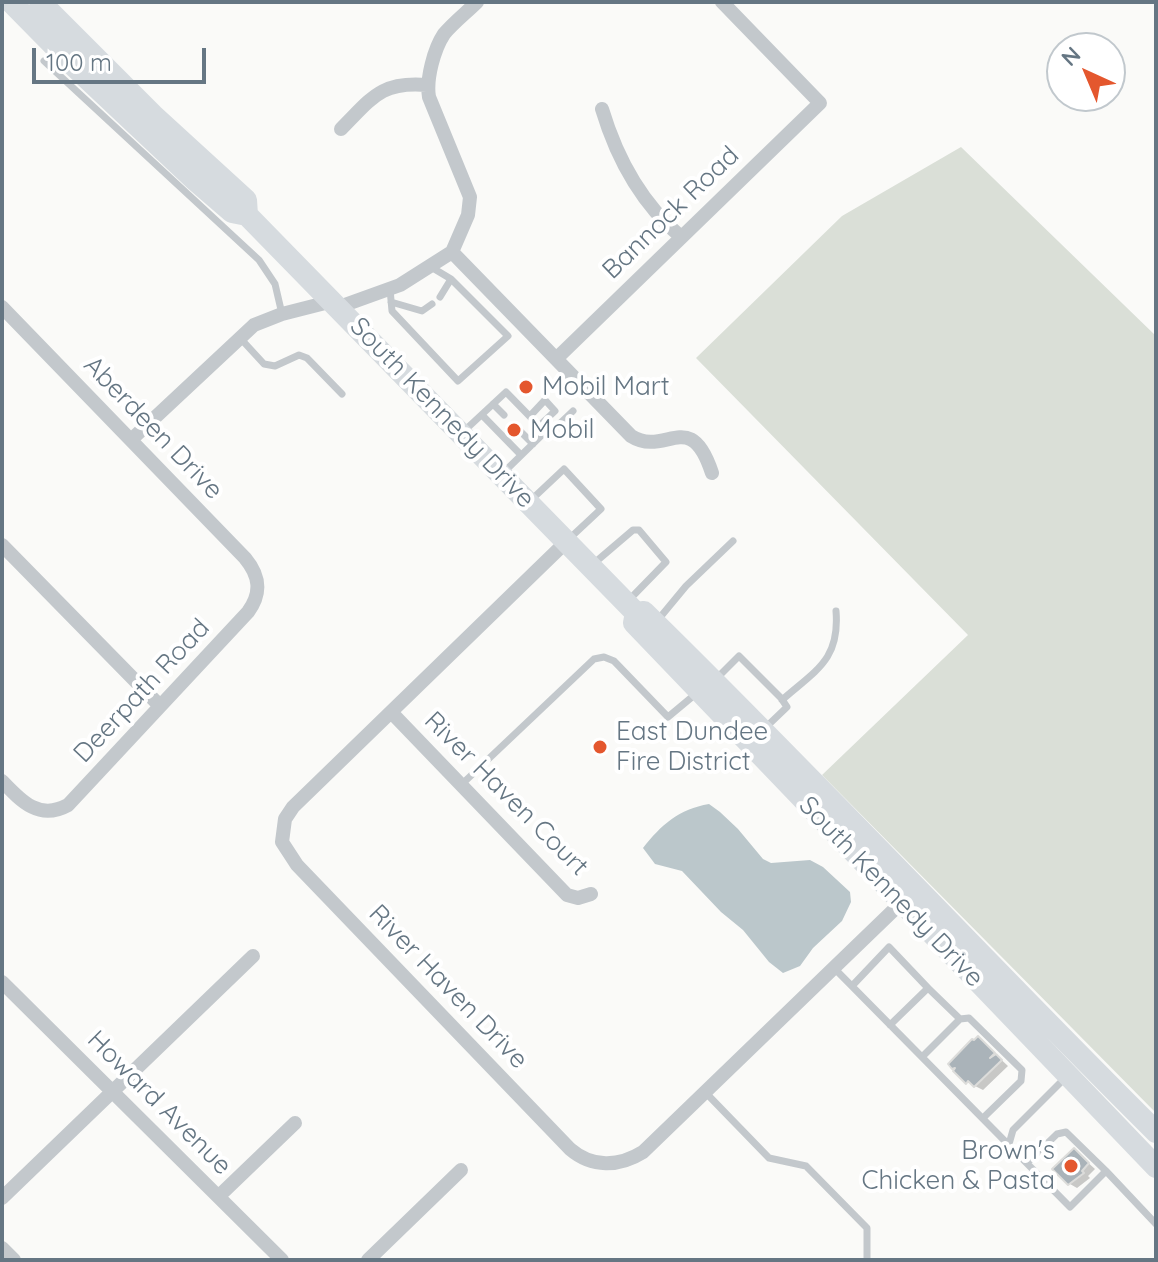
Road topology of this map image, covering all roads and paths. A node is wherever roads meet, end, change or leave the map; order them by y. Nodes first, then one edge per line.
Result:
1 (11, 2) edge
2 (40, 2) edge
3 (477, 2) edge
4 (722, 2) edge
5 (44, 61) dead end
6 (427, 85) junction
7 (602, 109) dead end
8 (341, 129) dead end
9 (247, 215) junction
10 (681, 237) junction
11 (452, 252) junction
12 (430, 266) junction
13 (451, 279) junction
14 (440, 297) dead end
15 (391, 301) junction
16 (336, 304) junction
17 (432, 304) dead end
18 (2, 307) edge
19 (282, 314) junction
20 (240, 337) junction
21 (556, 359) junction
22 (342, 394) dead end
23 (493, 404) junction
24 (573, 411) dead end
25 (482, 415) junction
26 (504, 415) dead end
27 (530, 416) junction
28 (542, 429) junction
29 (521, 432) dead end
30 (462, 433) junction
31 (132, 439) junction
32 (533, 444) junction
33 (521, 455) junction
34 (712, 473) dead end
35 (502, 474) junction
36 (529, 502) junction
37 (733, 541) dead end
38 (566, 542) junction
39 (2, 545) edge
40 (590, 566) junction
41 (258, 589) joint
42 (836, 611) dead end
43 (639, 613) junction
44 (707, 686) junction
45 (782, 700) junction
46 (160, 706) junction
47 (391, 712) junction
48 (763, 731) junction
49 (2, 781) edge
50 (461, 785) junction
51 (591, 894) dead end
52 (901, 903) junction
53 (253, 956) dead end
54 (833, 967) junction
55 (2, 982) edge
56 (852, 986) junction
57 (928, 988) junction
58 (960, 1019) junction
59 (890, 1025) junction
60 (922, 1057) junction
61 (1088, 1064) junction
62 (1068, 1076) junction
63 (112, 1091) junction
64 (705, 1092) junction
65 (983, 1118) junction
66 (295, 1123) dead end
67 (1156, 1132) edge
68 (1009, 1144) junction
69 (1027, 1163) junction
70 (1156, 1167) edge
71 (461, 1170) dead end
72 (1106, 1171) junction
73 (219, 1196) junction
74 (2, 1198) edge
75 (1156, 1224) edge
76 (2, 1248) edge
77 (14, 1260) edge
78 (282, 1260) edge
79 (368, 1260) edge
80 (867, 1260) edge

1 - 9 main road, South Kennedy Drive
2 - 9 main road, South Kennedy Drive
3 - 6 street
4 - 10 street, Bannock Road
5 - 19 lane
6 - 8 street
6 - 11 street
7 - 10 street
9 - 16 main road, South Kennedy Drive
10 - 21 street, Bannock Road
11 - 12 street
11 - 21 street
12 - 13 lane
12 - 15 street
13 - 14 lane
13 - 15 lane
15 - 16 street
15 - 17 lane
16 - 19 street
16 - 30 main road, South Kennedy Drive
18 - 31 street, Aberdeen Drive
19 - 20 street
20 - 22 lane
20 - 31 street
21 - 34 street
23 - 25 lane
23 - 26 lane
23 - 27 lane
24 - 28 lane
25 - 30 lane
25 - 33 lane
27 - 28 lane
27 - 28 lane
28 - 32 lane
29 - 32 lane
30 - 35 main road, South Kennedy Drive
31 - 41 street, Aberdeen Drive
32 - 33 lane
33 - 35 lane
35 - 36 main road, South Kennedy Drive
36 - 38 main road, South Kennedy Drive
36 - 38 lane
37 - 43 lane
38 - 40 main road, South Kennedy Drive
38 - 47 street, River Haven Drive
39 - 46 street
40 - 43 main road, South Kennedy Drive
40 - 43 lane
41 - 46 street, Deerpath Road
42 - 45 lane
43 - 44 main road, South Kennedy Drive
44 - 45 lane
44 - 48 main road, South Kennedy Drive
44 - 50 lane
44 - 52 main road, South Kennedy Drive
45 - 48 lane
46 - 49 street, Deerpath Road
47 - 50 street, River Haven Court
47 - 64 street, River Haven Drive
48 - 61 main road, South Kennedy Drive
50 - 51 street, River Haven Court
52 - 54 street, River Haven Drive
52 - 62 main road, South Kennedy Drive
53 - 63 street
54 - 56 lane
54 - 64 street, River Haven Drive
55 - 63 street, Howard Avenue
56 - 57 lane
56 - 59 lane
57 - 58 lane
57 - 59 lane
58 - 60 lane
58 - 65 lane
59 - 60 lane
60 - 65 lane
61 - 62 lane
61 - 67 main road, South Kennedy Drive
62 - 68 lane
62 - 70 main road, South Kennedy Drive
63 - 73 street, Howard Avenue
63 - 74 street
64 - 80 lane
65 - 68 lane
66 - 73 street
68 - 69 lane
69 - 72 lane
69 - 72 lane
71 - 79 street
72 - 75 lane
73 - 78 street, Howard Avenue
76 - 77 street

